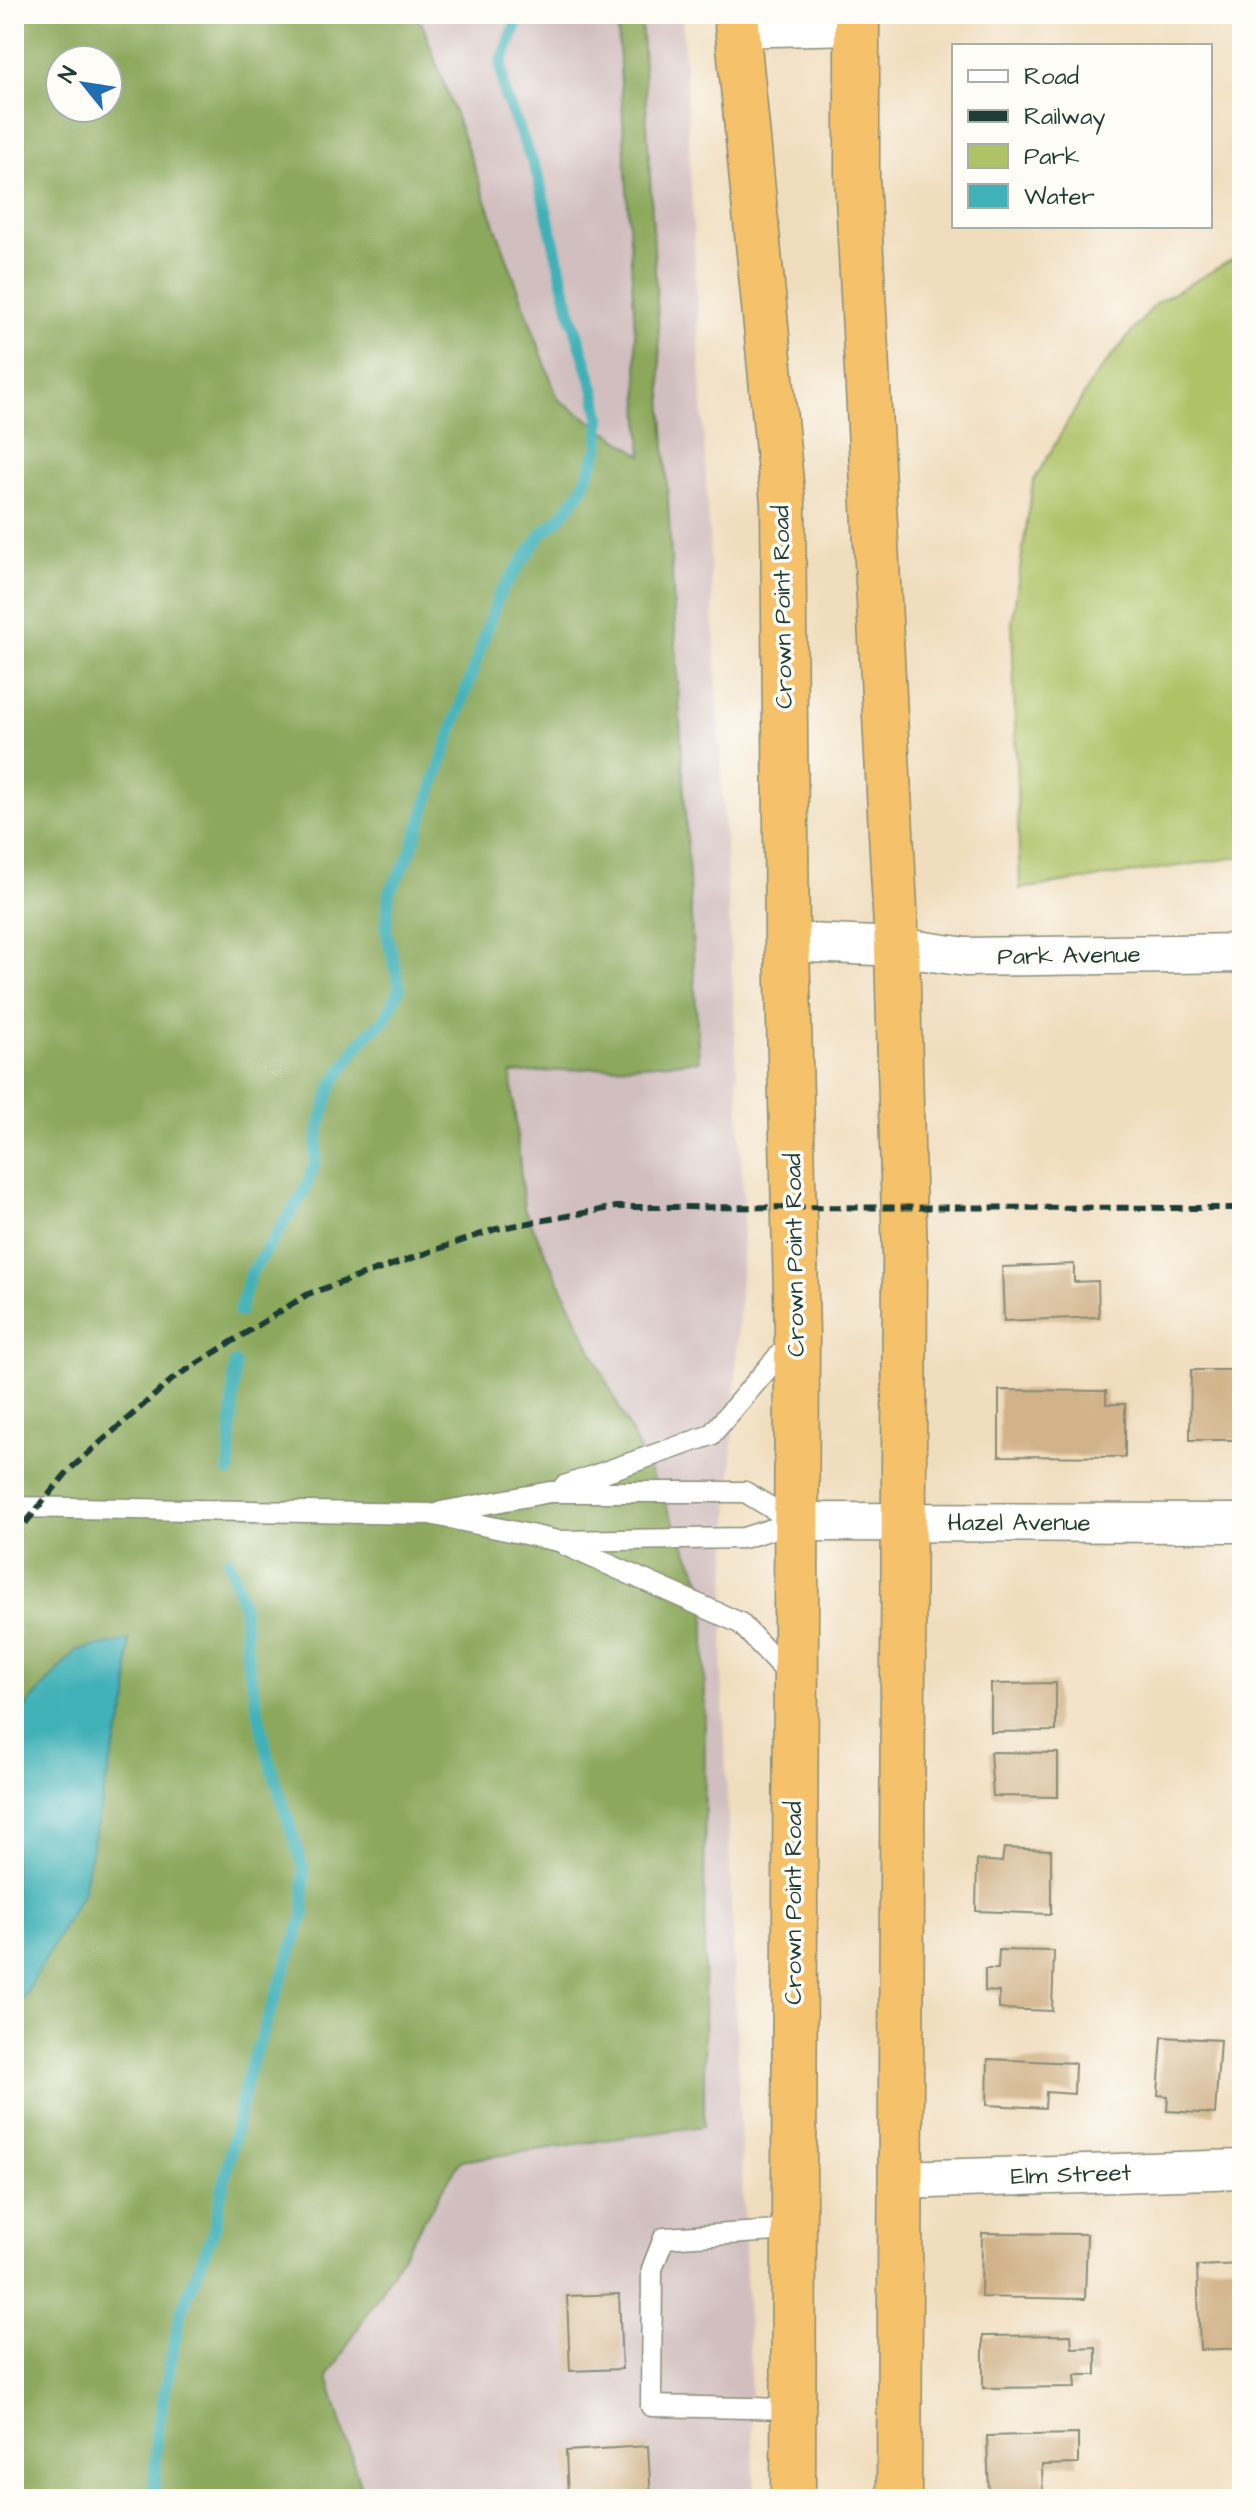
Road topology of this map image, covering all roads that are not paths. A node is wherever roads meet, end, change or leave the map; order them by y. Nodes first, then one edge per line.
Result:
1 (857, 20) edge
2 (736, 21) edge
3 (787, 942) junction
4 (897, 947) junction
5 (1242, 953) edge
6 (797, 1334) junction
7 (550, 1492) junction
8 (14, 1507) edge
9 (430, 1514) junction
10 (795, 1522) junction
11 (905, 1523) junction
12 (1242, 1523) edge
13 (558, 1541) junction
14 (795, 1681) junction
15 (1242, 2169) edge
16 (899, 2180) junction
17 (793, 2230) junction
18 (793, 2409) junction
19 (793, 2499) edge
20 (899, 2499) edge

1 - 2 street
1 - 4 highway
2 - 3 highway, Crown Point Road
3 - 4 street, Park Avenue
3 - 6 highway, Crown Point Road
4 - 5 street, Park Avenue
4 - 11 highway
6 - 7 lane
6 - 10 highway, Crown Point Road
7 - 9 lane
7 - 10 lane
8 - 9 lane
9 - 13 lane
10 - 11 street, Hazel Avenue
10 - 13 lane
10 - 14 highway, Crown Point Road
11 - 12 street, Hazel Avenue
11 - 16 highway
13 - 14 lane
14 - 17 highway, Crown Point Road
15 - 16 street, Elm Street
16 - 20 highway
17 - 18 highway, Crown Point Road
17 - 18 lane
18 - 19 highway, Crown Point Road

